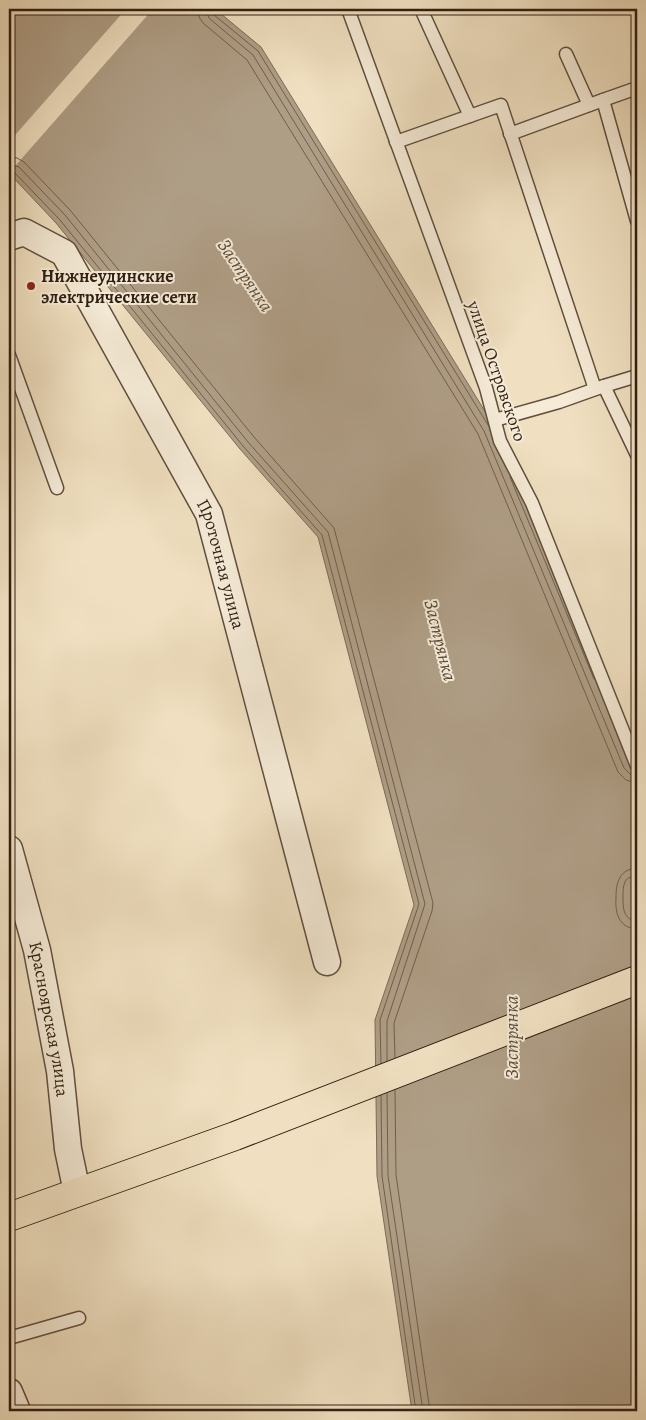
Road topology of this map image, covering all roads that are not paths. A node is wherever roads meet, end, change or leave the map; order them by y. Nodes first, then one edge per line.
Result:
1 (348, 9) edge
2 (421, 9) edge
3 (566, 54) dead end
4 (637, 88) edge
5 (603, 100) junction
6 (589, 105) junction
7 (470, 116) junction
8 (510, 134) junction
9 (396, 142) junction
10 (637, 221) edge
11 (9, 237) edge
12 (9, 355) edge
13 (637, 376) edge
14 (599, 387) junction
15 (494, 420) junction
16 (637, 455) edge
17 (57, 488) dead end
18 (637, 766) edge
19 (9, 849) edge
20 (327, 962) dead end
21 (637, 980) edge
22 (77, 1192) junction
23 (9, 1217) edge
24 (79, 1318) dead end
25 (9, 1338) edge
26 (9, 1392) edge
27 (17, 1411) edge

1 - 9 lane, улица Островского
2 - 7 lane
3 - 6 lane
4 - 5 lane
5 - 6 lane
5 - 10 lane
6 - 8 lane
7 - 8 lane
7 - 9 lane
8 - 14 lane
9 - 15 lane, улица Островского
11 - 20 street, Проточная улица
12 - 17 lane
13 - 14 lane
14 - 15 lane
14 - 16 lane
15 - 18 lane, улица Островского
19 - 22 street, Красноярская улица
21 - 22 highway
22 - 23 highway
24 - 25 lane
26 - 27 street

